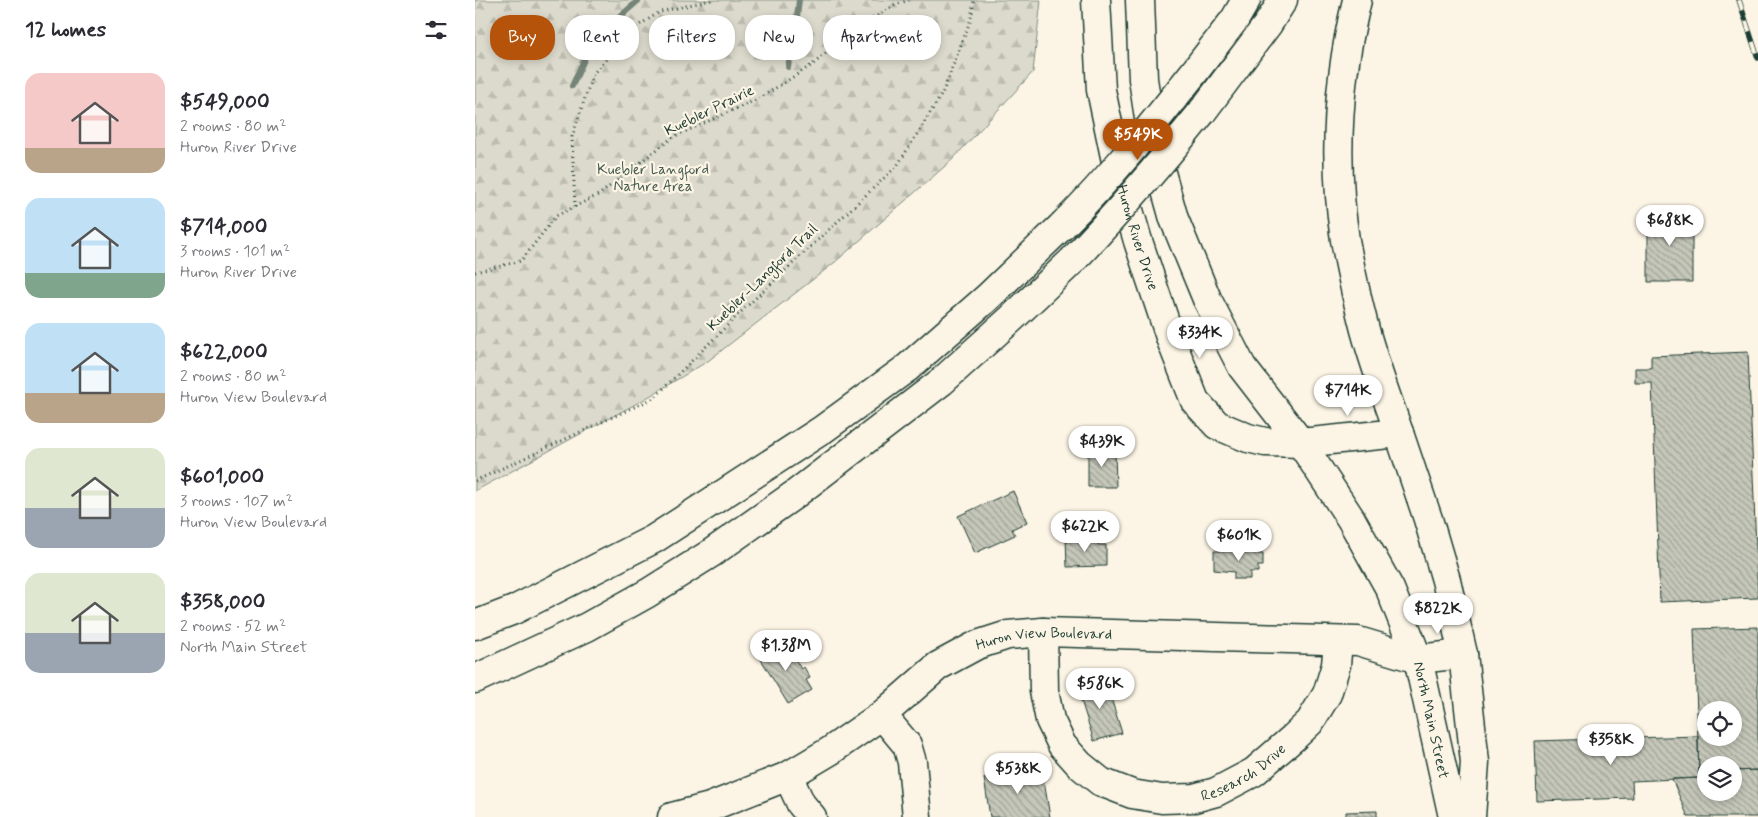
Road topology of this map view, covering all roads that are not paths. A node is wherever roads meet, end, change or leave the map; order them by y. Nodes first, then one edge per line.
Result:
1 (1096, 0) edge
2 (1140, 0) edge
3 (1246, 0) edge
4 (1283, 0) edge
5 (1357, 0) edge
6 (1399, 434) junction
7 (1301, 443) junction
8 (475, 625) edge
9 (1043, 632) junction
10 (1338, 641) junction
11 (1463, 654) junction
12 (1418, 659) junction
13 (475, 679) edge
14 (882, 715) junction
15 (787, 776) junction
16 (673, 817) edge
17 (812, 817) edge
18 (917, 817) edge
19 (1453, 817) edge
20 (1471, 817) edge

1 - 7 main road, Huron River Drive
2 - 7 main road, North Main Street
3 - 8 main road, bridge
4 - 13 main road, bridge
5 - 6 main road, North Main Street
6 - 7 main road, Huron River Drive
6 - 11 main road, North Main Street
7 - 12 main road, North Main Street
9 - 10 main road, Huron View Boulevard
9 - 10 main road, Research Drive
9 - 14 main road, Huron View Boulevard
10 - 12 main road, Huron View Boulevard
11 - 12 main road, Huron View Boulevard
11 - 20 main road, North Main Street
12 - 19 main road, North Main Street
14 - 15 main road, Huron View Boulevard
14 - 18 main road
15 - 16 main road, Huron View Boulevard
15 - 17 main road

